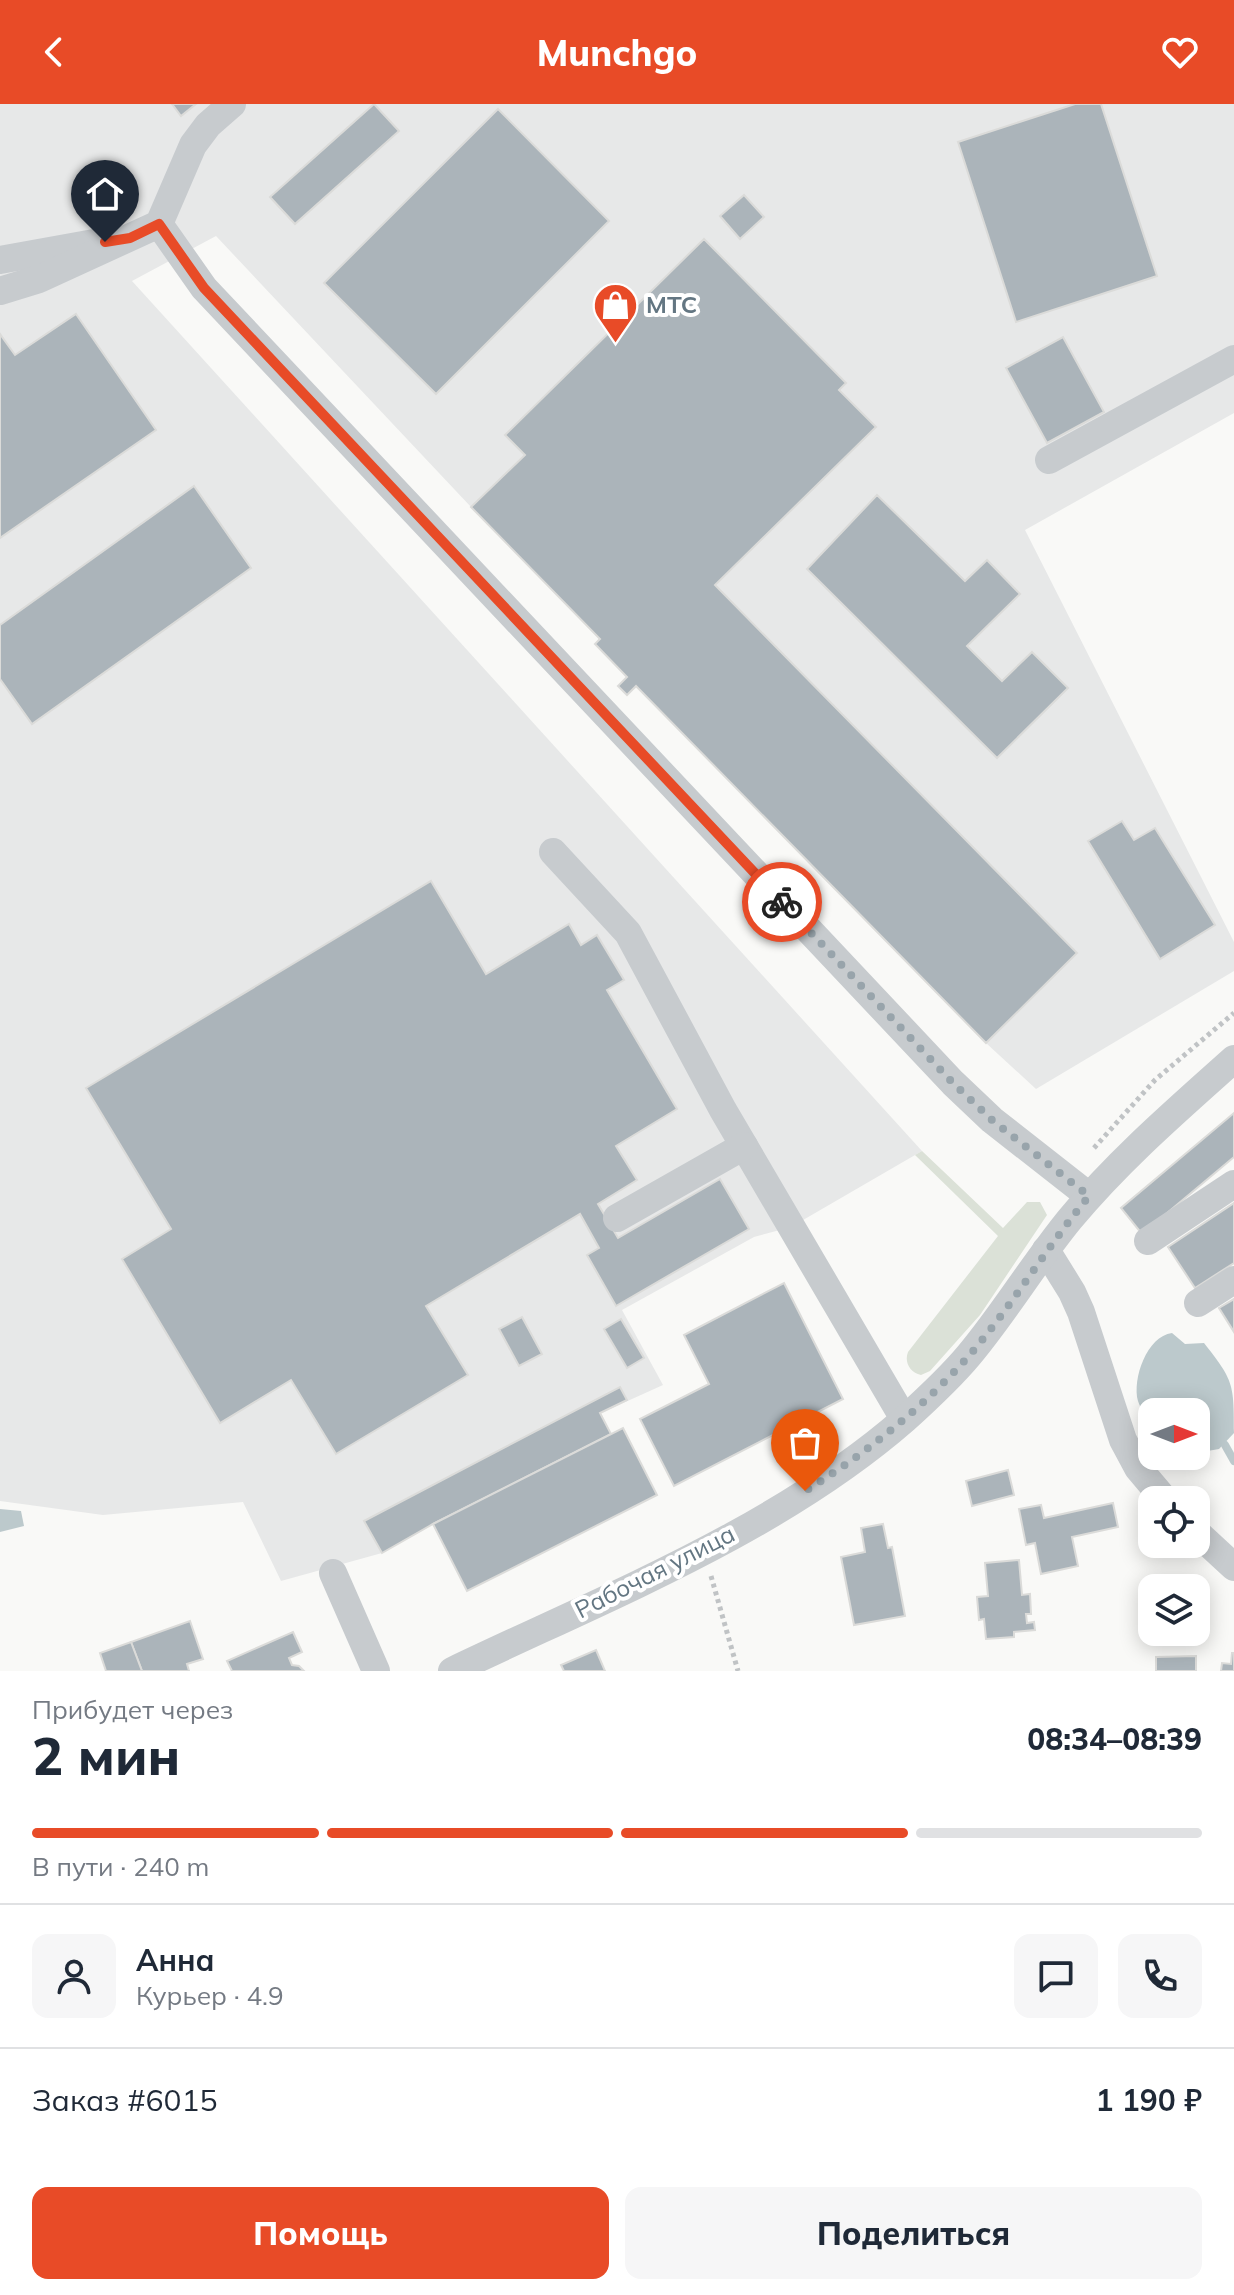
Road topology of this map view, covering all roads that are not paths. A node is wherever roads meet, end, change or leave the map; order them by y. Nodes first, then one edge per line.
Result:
1 (232, 104) edge
2 (159, 224) junction
3 (130, 238) junction
4 (0, 260) edge
5 (0, 291) edge
6 (1234, 359) edge
7 (1049, 460) dead end
8 (553, 852) dead end
9 (1234, 1059) edge
10 (744, 1146) junction
11 (1234, 1184) edge
12 (1089, 1196) junction
13 (617, 1218) dead end
14 (1148, 1241) dead end
15 (1046, 1250) junction
16 (1234, 1280) edge
17 (1198, 1303) dead end
18 (904, 1419) junction
19 (1153, 1486) edge
20 (1210, 1545) edge
21 (1234, 1567) edge
22 (333, 1573) dead end
23 (376, 1671) edge
24 (452, 1671) edge

1 - 2 street
2 - 3 street
2 - 12 street
3 - 4 street
3 - 5 street
6 - 7 street
8 - 10 street
9 - 12 street, Рабочая улица
10 - 13 street
10 - 18 street
11 - 14 street
12 - 15 street, Рабочая улица
15 - 18 street, Рабочая улица
15 - 19 street
16 - 17 street
18 - 24 street, Рабочая улица
20 - 21 street
22 - 23 street

